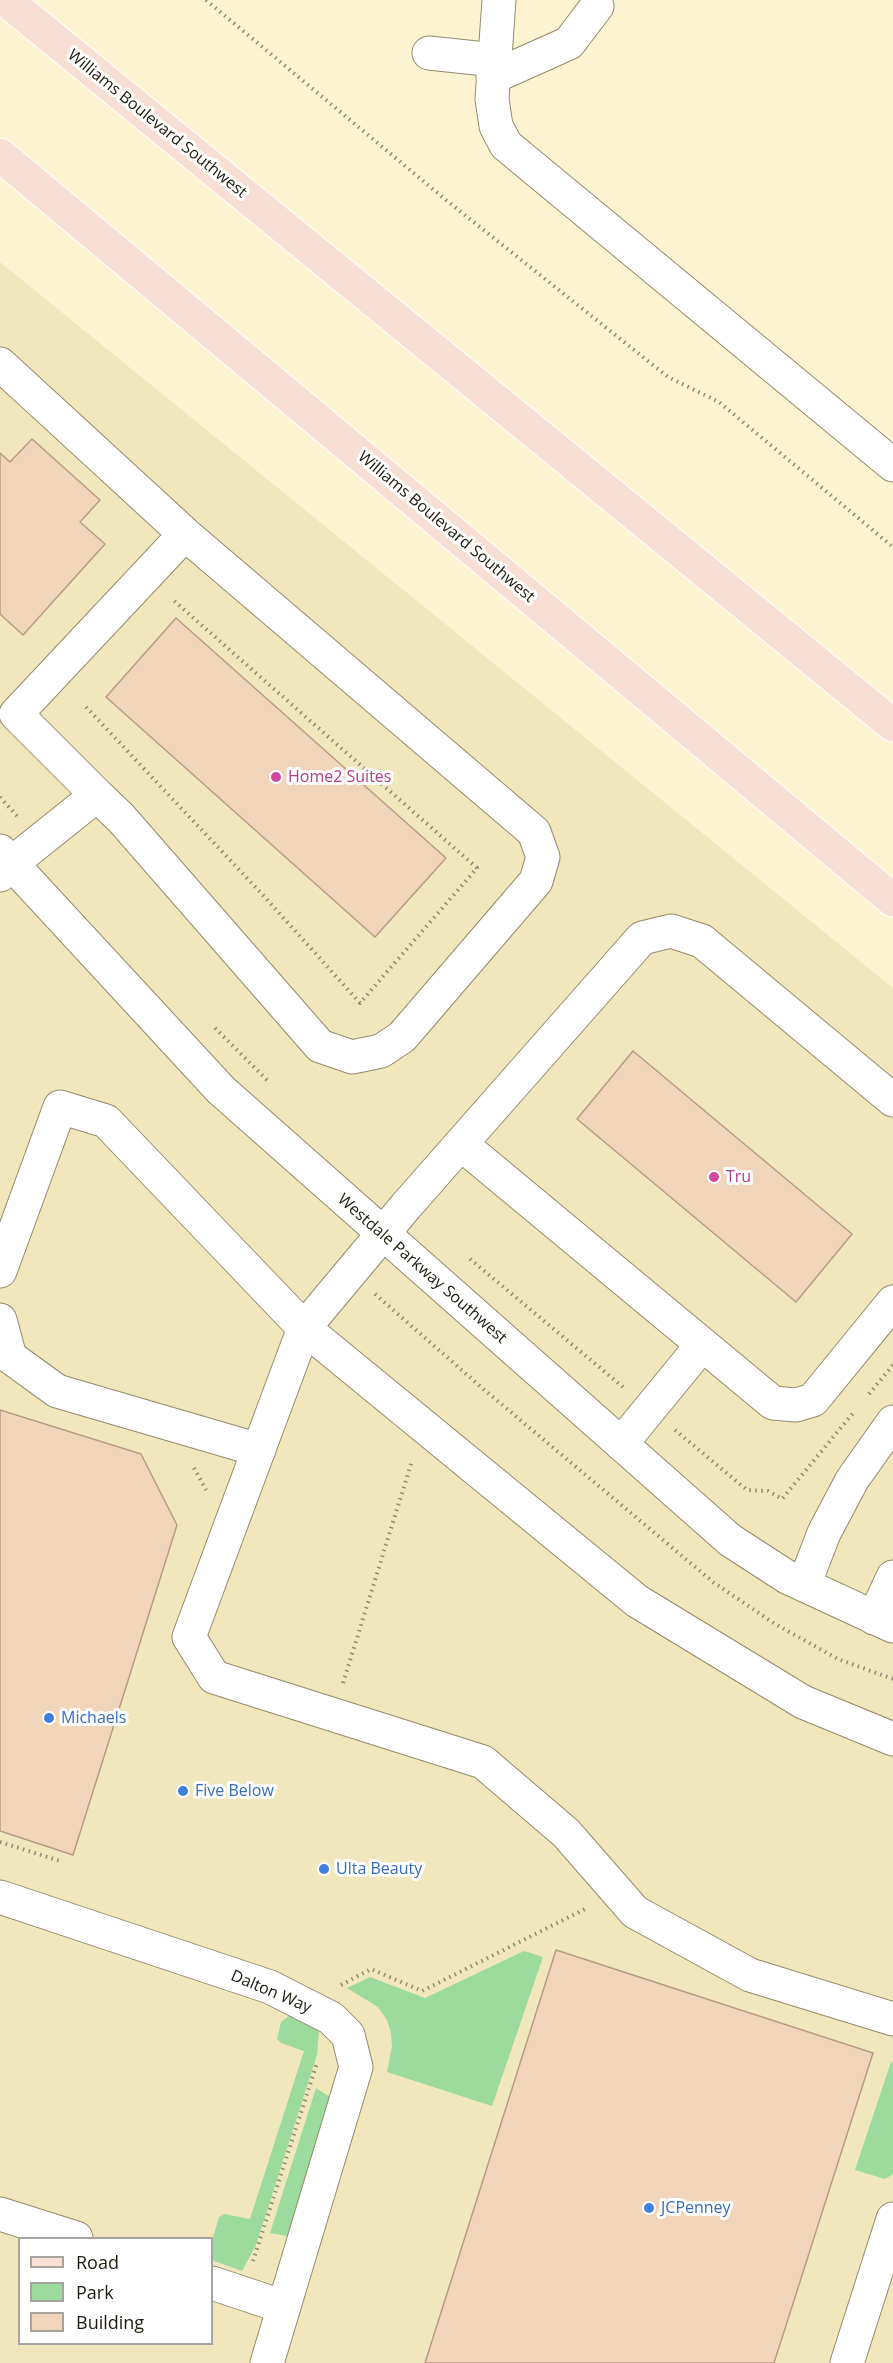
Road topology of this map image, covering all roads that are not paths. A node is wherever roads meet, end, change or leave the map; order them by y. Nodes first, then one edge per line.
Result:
1 (6, 0) edge
2 (499, 0) edge
3 (586, 12) edge
4 (429, 53) dead end
5 (494, 68) junction
6 (0, 155) edge
7 (0, 364) edge
8 (893, 465) edge
9 (186, 534) junction
10 (8, 706) edge
11 (893, 725) edge
12 (97, 795) junction
13 (4, 863) edge
14 (893, 900) edge
15 (893, 1100) edge
16 (461, 1144) junction
17 (382, 1234) junction
18 (0, 1271) edge
19 (893, 1302) edge
20 (0, 1320) edge
21 (304, 1328) junction
22 (702, 1345) junction
23 (893, 1422) edge
24 (621, 1444) junction
25 (259, 1450) junction
26 (893, 1576) edge
27 (804, 1585) junction
28 (884, 1622) edge
29 (893, 1739) edge
30 (0, 1897) edge
31 (893, 2019) edge
32 (0, 2214) edge
33 (893, 2219) edge
34 (73, 2237) edge
35 (213, 2283) edge
36 (284, 2307) junction
37 (267, 2363) edge
38 (846, 2363) edge

1 - 11 main road, Williams Boulevard Southwest
2 - 5 street
3 - 5 street
4 - 5 street
5 - 8 street
6 - 14 main road, Williams Boulevard Southwest
7 - 9 street
9 - 10 street
9 - 12 street
10 - 12 street
12 - 13 street
13 - 17 street, Westdale Parkway Southwest
15 - 16 street
16 - 17 street
16 - 22 street
17 - 21 street
17 - 24 street, Westdale Parkway Southwest
18 - 21 street
19 - 22 street
20 - 25 street
21 - 25 street
21 - 29 street
22 - 24 street
23 - 27 street
24 - 27 street, Westdale Parkway Southwest
25 - 31 street
26 - 28 street
27 - 28 street, Westdale Parkway Southwest
30 - 36 street, Dalton Way
32 - 34 street
33 - 38 street
35 - 36 street
36 - 37 street, Dalton Way

